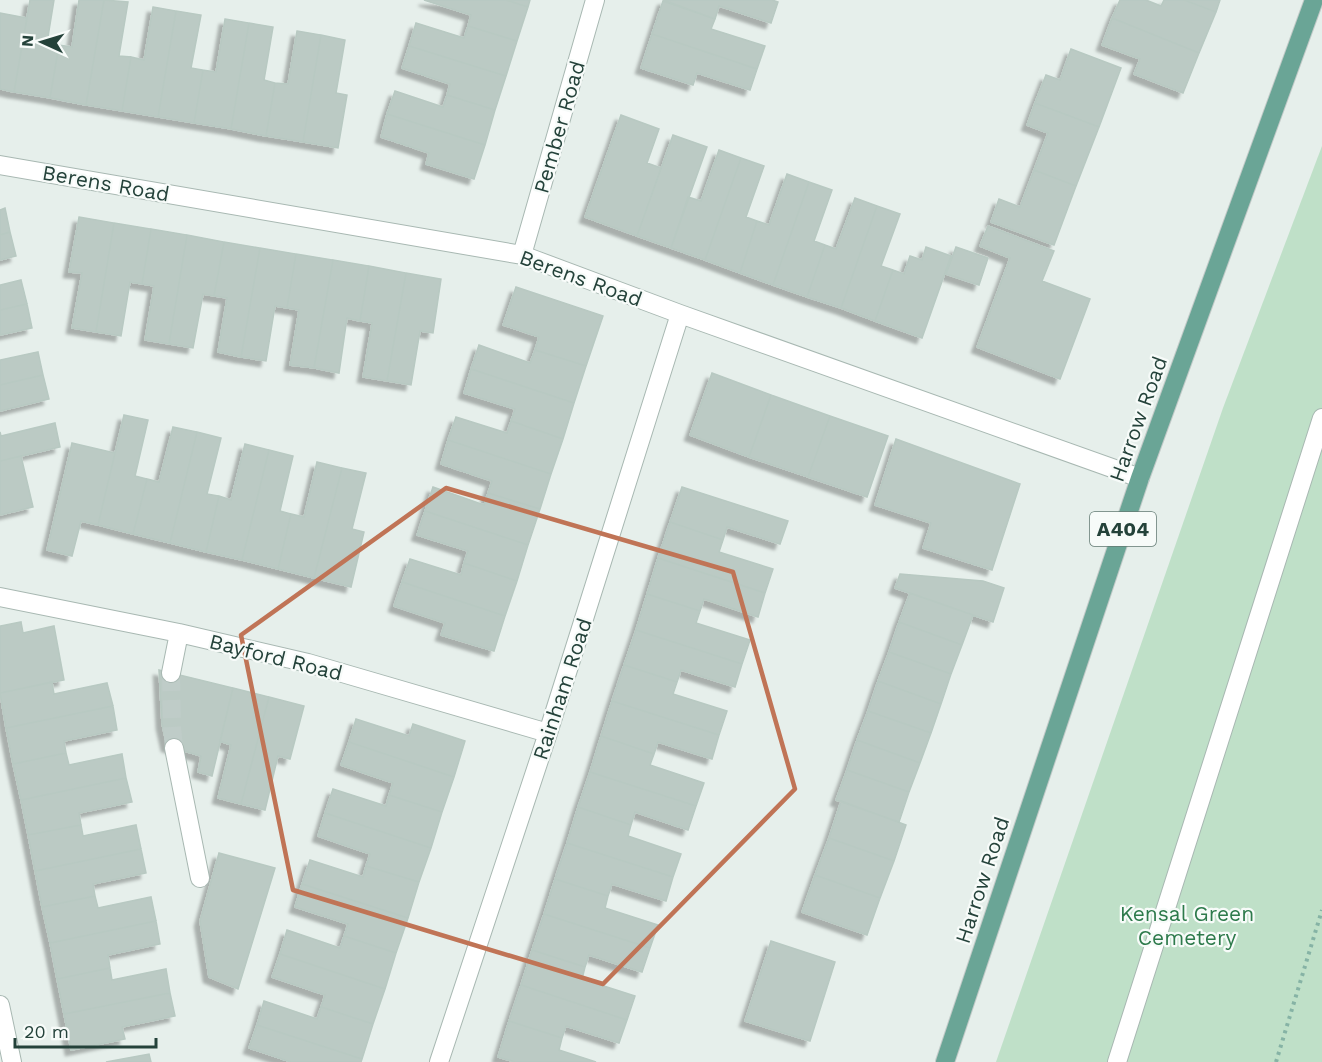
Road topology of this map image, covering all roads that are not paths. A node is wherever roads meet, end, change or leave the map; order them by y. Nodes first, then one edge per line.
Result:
1 (595, 0) edge
2 (1314, 0) edge
3 (0, 165) edge
4 (522, 255) junction
5 (680, 314) junction
6 (1322, 418) edge
7 (1140, 478) junction
8 (0, 597) edge
9 (179, 633) junction
10 (171, 673) tunnel mouth
11 (548, 734) junction
12 (174, 748) tunnel mouth
13 (200, 878) dead end
14 (0, 1005) edge
15 (12, 1062) edge
16 (439, 1062) edge
17 (945, 1062) edge
18 (1117, 1062) edge

1 - 4 street, Pember Road
2 - 7 main road, Harrow Road / A404
3 - 4 street, Berens Road
4 - 5 street, Berens Road
5 - 7 street, Berens Road
5 - 11 street, Rainham Road
6 - 18 street
7 - 17 main road, Harrow Road / A404
8 - 9 street, Bayford Road
9 - 10 street
9 - 11 street, Bayford Road
11 - 16 street, Rainham Road
12 - 13 street
14 - 15 street

